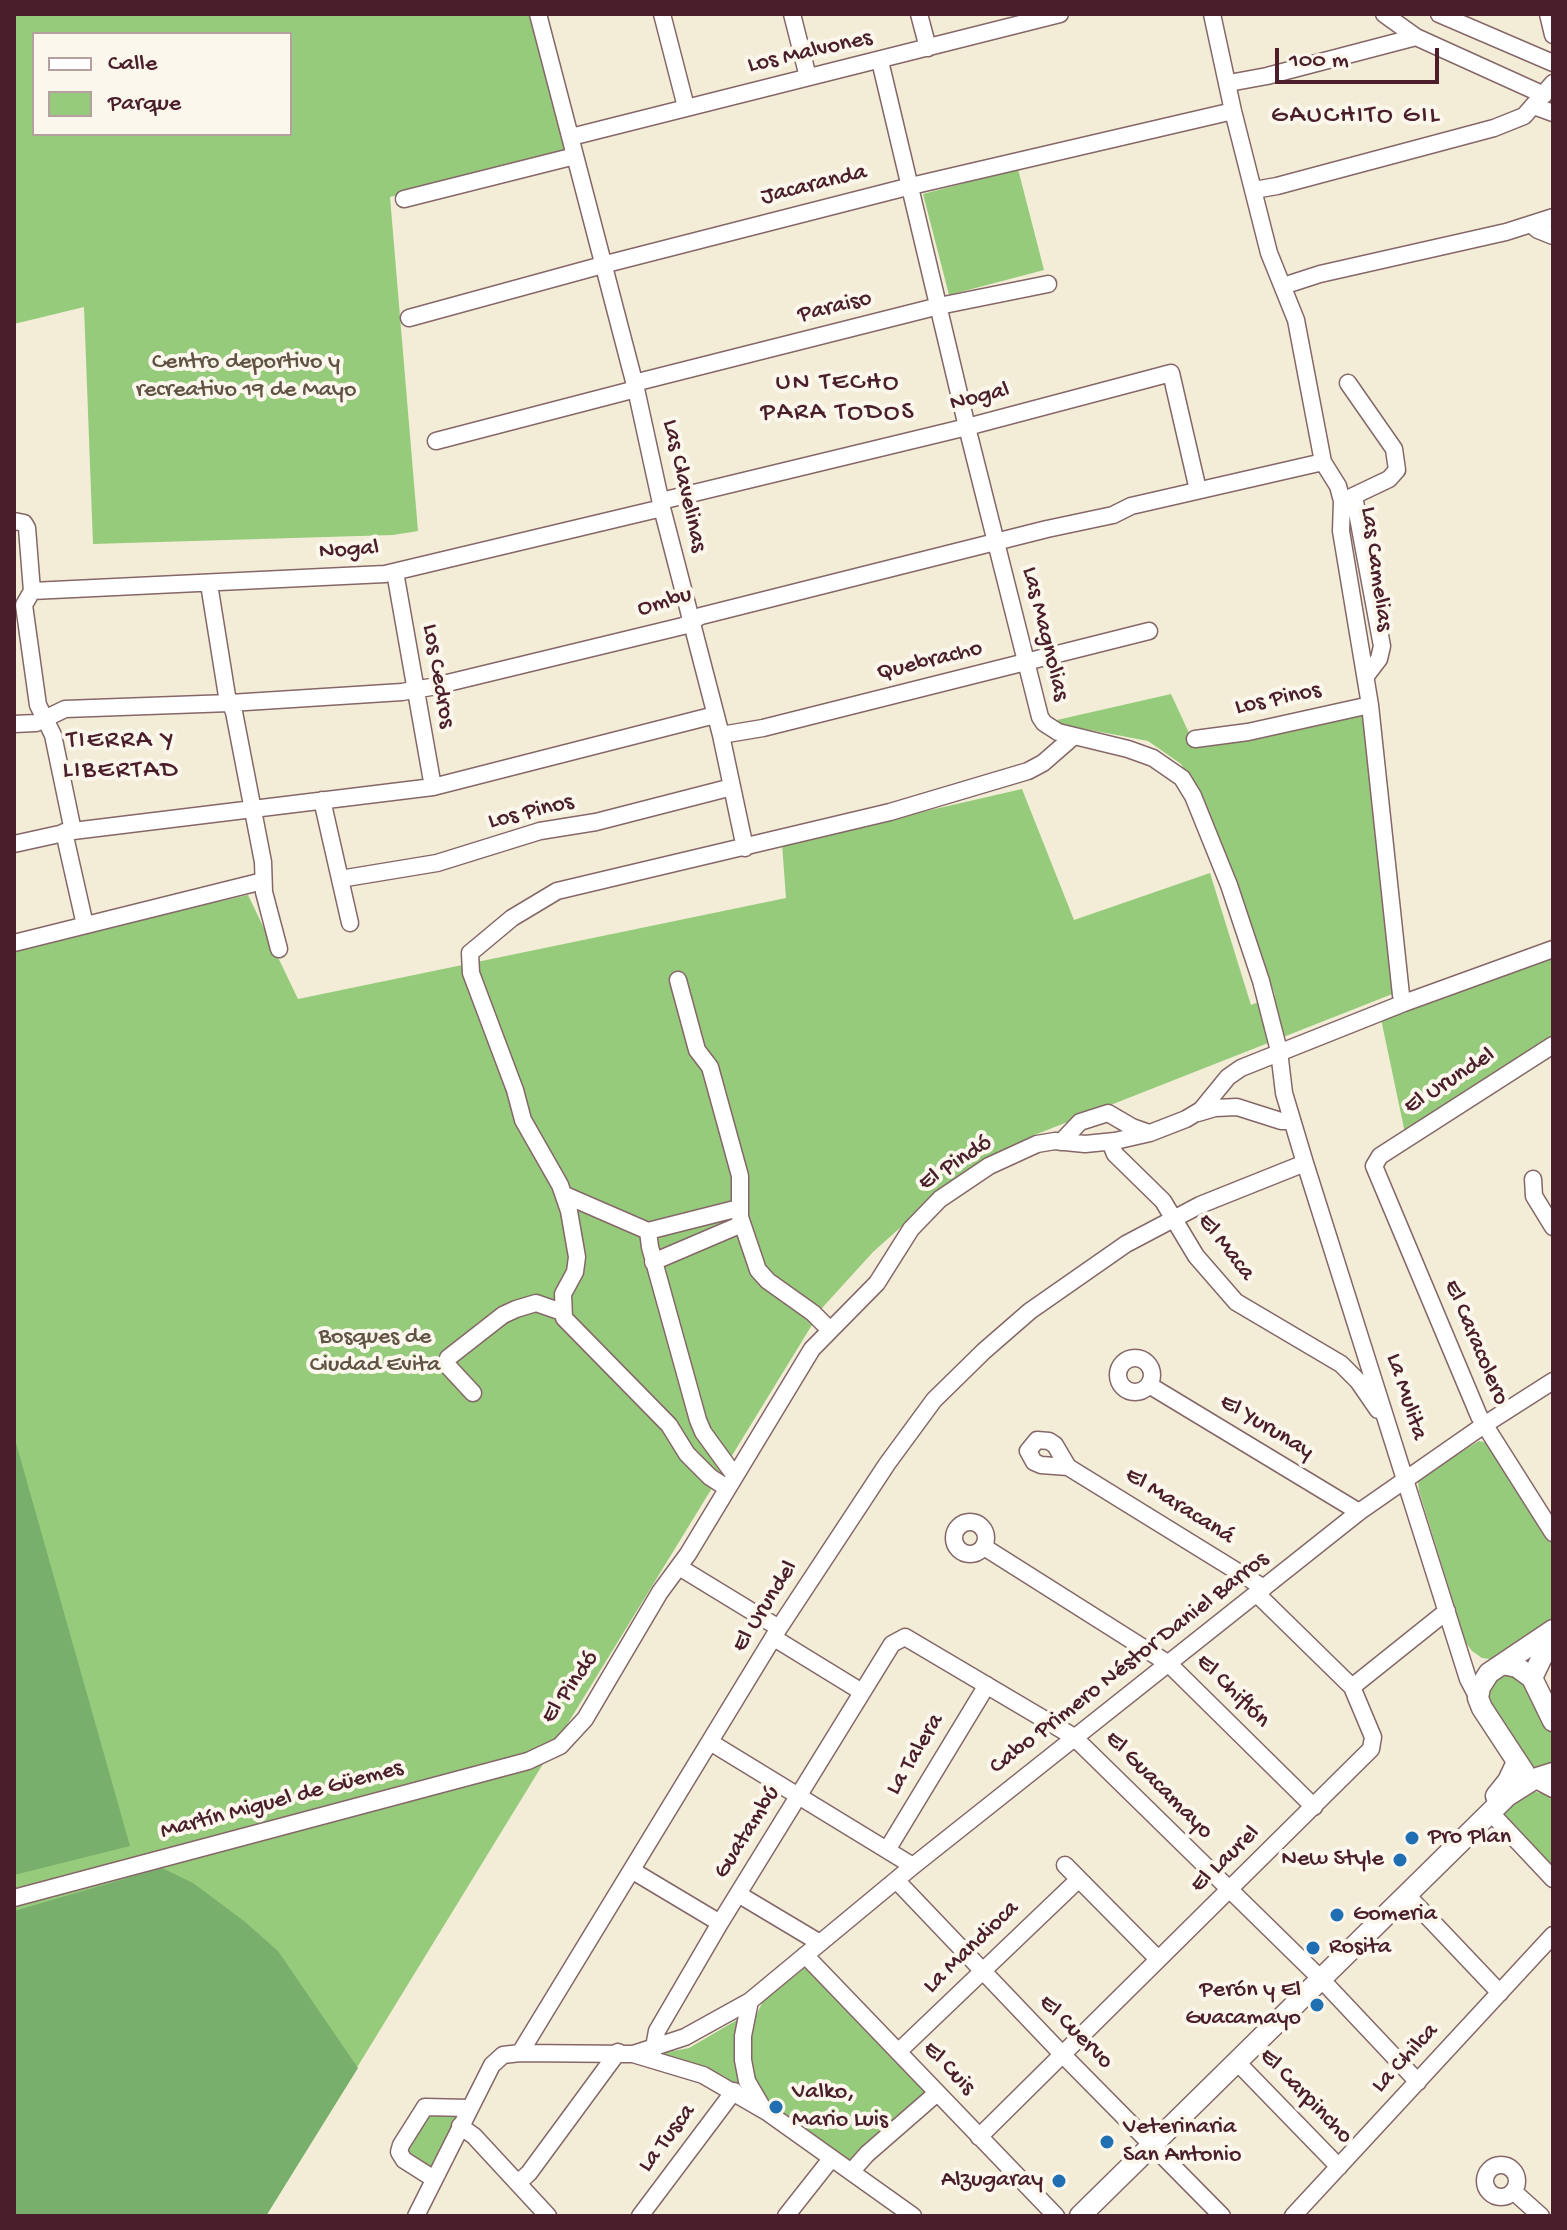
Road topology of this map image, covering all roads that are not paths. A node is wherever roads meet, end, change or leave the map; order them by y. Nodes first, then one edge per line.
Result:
1 (538, 14) edge
2 (662, 14) edge
3 (792, 14) edge
4 (919, 14) edge
5 (1212, 14) edge
6 (1384, 14) edge
7 (1439, 14) edge
8 (1548, 14) edge
9 (1050, 15) edge
10 (1553, 35) edge
11 (1416, 37) junction
12 (928, 48) junction
13 (880, 61) junction
14 (1553, 63) edge
15 (808, 77) junction
16 (1229, 83) junction
17 (1545, 94) edge
18 (686, 107) junction
19 (1233, 111) junction
20 (1553, 113) edge
21 (571, 137) junction
22 (575, 156) junction
23 (911, 186) junction
24 (1254, 190) junction
25 (404, 199) dead end
26 (1553, 217) edge
27 (1532, 225) junction
28 (1553, 236) edge
29 (603, 265) junction
30 (1048, 284) dead end
31 (1283, 286) junction
32 (939, 306) junction
33 (409, 318) dead end
34 (1348, 383) dead end
35 (635, 386) junction
36 (967, 427) junction
37 (436, 441) dead end
38 (1323, 462) junction
39 (1198, 490) junction
40 (1348, 498) junction
41 (662, 504) junction
42 (14, 521) edge
43 (997, 542) junction
44 (395, 572) junction
45 (209, 584) junction
46 (23, 601) edge
47 (691, 622) junction
48 (1149, 631) dead end
49 (1026, 663) junction
50 (414, 690) junction
51 (230, 703) junction
52 (1370, 705) junction
53 (715, 715) junction
54 (46, 719) junction
55 (14, 724) edge
56 (721, 735) junction
57 (1074, 736) junction
58 (1195, 739) dead end
59 (433, 787) junction
60 (732, 787) junction
61 (322, 800) junction
62 (251, 808) junction
63 (68, 831) junction
64 (14, 844) edge
65 (745, 848) junction
66 (340, 879) junction
67 (263, 881) junction
68 (350, 923) dead end
69 (85, 925) junction
70 (14, 943) edge
71 (279, 949) dead end
72 (1553, 949) edge
73 (678, 980) dead end
74 (1404, 1003) junction
75 (1553, 1045) edge
76 (1279, 1051) junction
77 (1196, 1114) junction
78 (1292, 1121) junction
79 (1150, 1133) junction
80 (1061, 1142) junction
81 (1110, 1142) junction
82 (1375, 1162) joint
83 (1305, 1163) junction
84 (1533, 1179) dead end
85 (565, 1195) junction
86 (740, 1216) junction
87 (1171, 1219) junction
88 (1553, 1227) edge
89 (648, 1231) junction
90 (653, 1262) junction
91 (562, 1312) junction
92 (830, 1330) junction
93 (1553, 1381) edge
94 (1149, 1385) dead end
95 (473, 1393) dead end
96 (1484, 1425) junction
97 (1390, 1428) junction
98 (1068, 1467) dead end
99 (1406, 1478) junction
100 (731, 1482) junction
101 (1359, 1512) junction
102 (1553, 1533) edge
103 (984, 1547) dead end
104 (679, 1567) junction
105 (1260, 1591) junction
106 (1447, 1611) junction
107 (1553, 1630) edge
108 (776, 1633) junction
109 (898, 1639) joint
110 (1458, 1646) junction
111 (1553, 1646) edge
112 (1169, 1664) junction
113 (1500, 1666) junction
114 (1532, 1678) junction
115 (987, 1685) junction
116 (1352, 1687) junction
117 (862, 1692) junction
118 (1478, 1698) junction
119 (1553, 1721) edge
120 (1075, 1739) junction
121 (710, 1742) junction
122 (528, 1761) joint
123 (1517, 1762) junction
124 (1544, 1776) edge
125 (1553, 1789) edge
126 (799, 1796) junction
127 (1314, 1807) junction
128 (1490, 1812) junction
129 (887, 1850) junction
130 (1065, 1865) dead end
131 (913, 1866) junction
132 (633, 1871) junction
133 (1079, 1879) junction
134 (1553, 1879) edge
135 (896, 1880) junction
136 (14, 1886) edge
137 (48, 1887) junction
138 (1229, 1890) junction
139 (738, 1894) junction
140 (1407, 1895) junction
141 (14, 1898) edge
142 (720, 1923) junction
143 (1553, 1935) edge
144 (820, 1943) junction
145 (805, 1955) junction
146 (1158, 1959) junction
147 (982, 1972) junction
148 (1316, 1975) junction
149 (1500, 1993) junction
150 (750, 2001) junction
151 (898, 2052) junction
152 (520, 2053) junction
153 (625, 2053) junction
154 (652, 2054) junction
155 (1062, 2054) junction
156 (1236, 2061) junction
157 (1418, 2082) junction
158 (734, 2091) junction
159 (937, 2093) junction
160 (469, 2108) junction
161 (767, 2112) junction
162 (460, 2126) junction
163 (979, 2137) junction
164 (1148, 2140) junction
165 (831, 2159) junction
166 (1339, 2167) junction
167 (851, 2172) junction
168 (434, 2179) junction
169 (518, 2183) junction
170 (1513, 2191) dead end
171 (416, 2216) edge
172 (548, 2216) edge
173 (640, 2216) edge
174 (786, 2216) edge
175 (913, 2216) edge
176 (1056, 2216) edge
177 (1066, 2216) edge
178 (1080, 2216) edge
179 (1222, 2216) edge
180 (1293, 2216) edge
181 (1541, 2216) edge

1 - 21 street, Las Clavelinas
2 - 18 street
3 - 15 street
4 - 12 street
5 - 16 street, Las Camelias
6 - 11 street
7 - 14 street
8 - 10 street
9 - 12 street, Los Malvones
11 - 16 street
11 - 17 street
12 - 13 street, Los Malvones
13 - 15 street, Los Malvones
13 - 23 street, Las Magnolias
15 - 18 street, Los Malvones
16 - 19 street, Las Camelias
17 - 20 street
17 - 24 street
18 - 21 street, Los Malvones
19 - 23 street, Jacaranda
19 - 24 street, Las Camelias
21 - 22 street, Las Clavelinas
22 - 25 street
22 - 29 street, Las Clavelinas
23 - 29 street, Jacaranda
23 - 32 street, Las Magnolias
24 - 31 street, Las Camelias
26 - 27 street
27 - 28 street
27 - 31 street
29 - 33 street, Jacaranda
29 - 35 street, Las Clavelinas
30 - 32 street, Paraiso
31 - 38 street, Las Camelias
32 - 35 street, Paraiso
32 - 36 street, Las Magnolias
34 - 40 street
35 - 37 street, Paraiso
35 - 41 street, Las Clavelinas
36 - 39 street, Nogal
36 - 41 street, Nogal
36 - 43 street, Las Magnolias
38 - 39 street, Ombu
38 - 40 street, Las Camelias
39 - 43 street, Ombu
40 - 52 street, Las Camelias
41 - 44 street, Nogal
41 - 47 street, Las Clavelinas
42 - 46 street
43 - 47 street, Ombu
43 - 49 street, Las Magnolias
44 - 45 street, Nogal
44 - 50 street, Los Cedros
45 - 46 street, Nogal
45 - 51 street
46 - 54 street
47 - 50 street, Ombu
47 - 53 street, Las Clavelinas
48 - 49 street, Quebracho
49 - 56 street, Quebracho
49 - 57 street, Las Magnolias
50 - 51 street, Ombu
50 - 59 street, Los Cedros
51 - 54 street, Ombu
51 - 62 street
52 - 58 street, Los Pinos
52 - 74 street, Las Camelias
53 - 56 street, Las Clavelinas
53 - 59 street
54 - 55 street, Ombu
54 - 63 street
56 - 60 street, Las Clavelinas
57 - 65 street
57 - 76 street, Las Magnolias
59 - 61 street
60 - 65 street, Las Clavelinas
60 - 66 street, Los Pinos
61 - 62 street
61 - 66 street
62 - 63 street
62 - 67 street
63 - 64 street
63 - 69 street
65 - 85 street
66 - 68 street
67 - 69 street
67 - 71 street
69 - 70 street
72 - 74 street, El Pindó
73 - 86 street
74 - 76 street, El Pindó
75 - 82 street, El Urundel
76 - 77 street, El Pindó
76 - 78 street, Las Magnolias
77 - 78 street
77 - 79 street, El Pindó
78 - 83 street, Las Magnolias
79 - 80 street
79 - 81 street, El Pindó
80 - 81 street, El Pindó
80 - 92 street, El Pindó
81 - 87 street, El Maca
82 - 96 street, El Caracolero
83 - 87 street, El Urundel
83 - 97 street, La Mulita
84 - 88 street
85 - 89 street
85 - 91 street
86 - 89 street
86 - 90 street
86 - 92 street
87 - 97 street, El Maca
87 - 108 street, El Urundel
89 - 90 street
90 - 100 street
91 - 95 street
91 - 100 street
92 - 100 street, El Pindó
93 - 96 street, Cabo Primero Néstor Daniel Barros
94 - 101 street, El Yurunay
96 - 99 street, Cabo Primero Néstor Daniel Barros
96 - 102 street, El Caracolero
97 - 99 street, La Mulita
98 - 105 street, El Maracaná
99 - 101 street, Cabo Primero Néstor Daniel Barros
99 - 106 street, La Mulita
100 - 104 street, El Pindó
101 - 105 street, Cabo Primero Néstor Daniel Barros
103 - 112 street, El Chiflón
104 - 108 street
104 - 122 street, El Pindó
105 - 112 street, Cabo Primero Néstor Daniel Barros
105 - 116 street, El Maracaná
106 - 110 street, La Mulita
106 - 116 street
107 - 113 main road
108 - 117 street
108 - 121 street, El Urundel
109 - 115 street, El Guacamayo
109 - 117 street, Guatambú
110 - 113 street
110 - 118 street, La Mulita
111 - 114 main road
112 - 120 street, Cabo Primero Néstor Daniel Barros
112 - 127 street, El Chiflón
113 - 114 main road
113 - 118 main road
114 - 119 main road
115 - 120 street, El Guacamayo
115 - 129 street, La Talera
116 - 127 street, El Laurel
117 - 126 street, Guatambú
118 - 123 main road
120 - 131 street, Cabo Primero Néstor Daniel Barros
120 - 138 street, El Guacamayo
121 - 126 street
121 - 132 street, El Urundel
122 - 137 street, Martín Miguel de Güemes
123 - 124 main road
123 - 148 main road
124 - 125 street
124 - 128 main road
126 - 129 street
126 - 139 street, Guatambú
127 - 138 street, El Laurel
128 - 134 street
128 - 140 main road
129 - 131 street
130 - 133 street
131 - 135 street, Cabo Primero Néstor Daniel Barros
132 - 142 street
132 - 152 street, El Urundel
133 - 146 street
133 - 147 street, La Mandioca
135 - 144 street, Cabo Primero Néstor Daniel Barros
135 - 147 street, El Cuervo
136 - 137 street, Martín Miguel de Güemes
137 - 141 street, Martín Miguel de Güemes
138 - 146 street, El Laurel
138 - 148 street, El Guacamayo
139 - 142 street, Guatambú
139 - 144 street
140 - 148 main road
140 - 149 street
142 - 154 street, Guatambú
143 - 149 street, La Chilca
144 - 145 street, Cabo Primero Néstor Daniel Barros
145 - 150 street, Cabo Primero Néstor Daniel Barros
145 - 151 street, El Cuis
146 - 155 street, El Laurel
147 - 151 street, La Mandioca
147 - 155 street, El Cuervo
148 - 156 main road
148 - 157 street, El Guacamayo
148 - 164 main road
149 - 157 street, La Chilca
150 - 154 street, Cabo Primero Néstor Daniel Barros
150 - 161 street
151 - 159 street, El Cuis
152 - 153 street
152 - 160 street, El Urundel
153 - 154 street
153 - 169 street
154 - 158 street
155 - 163 street, El Laurel
155 - 164 street, El Cuervo
156 - 164 main road
156 - 166 street, El Carpincho
157 - 166 street, La Chilca
158 - 161 street
158 - 173 street, La Tusca
159 - 163 street, El Cuis
159 - 167 street
160 - 162 street, El Urundel
160 - 168 street
161 - 165 street
162 - 168 street, El Urundel
162 - 169 street
163 - 176 street, El Cuis
164 - 177 main road
164 - 178 main road
164 - 179 street, El Cuervo
165 - 167 street
165 - 174 street
166 - 180 street, La Chilca
167 - 175 street
168 - 171 street, El Urundel
169 - 172 street
170 - 181 street

